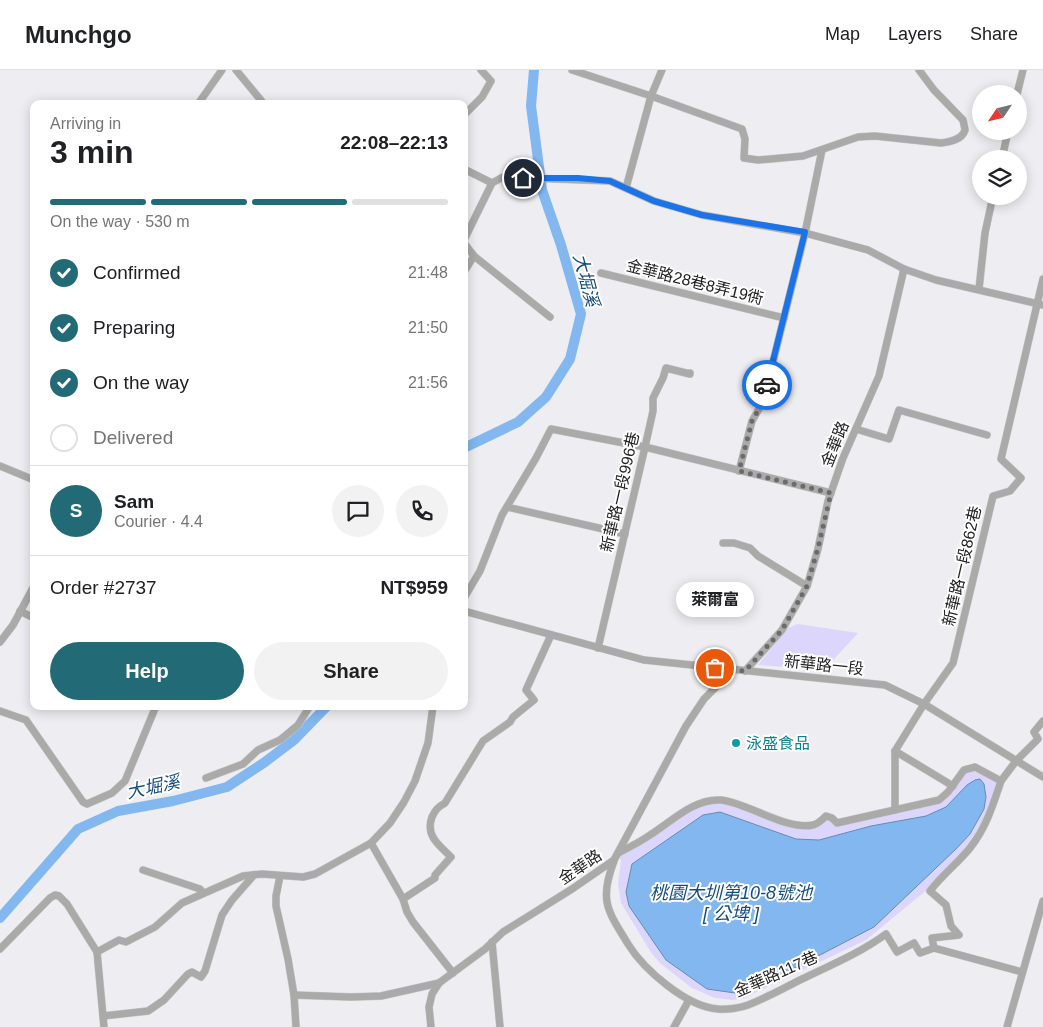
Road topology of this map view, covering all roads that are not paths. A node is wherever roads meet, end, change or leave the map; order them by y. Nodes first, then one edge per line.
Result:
1 (222, 70) edge
2 (236, 70) edge
3 (481, 70) edge
4 (572, 70) edge
5 (662, 70) edge
6 (919, 70) edge
7 (1023, 70) edge
8 (1019, 85) edge
9 (651, 96) junction
10 (201, 100) edge
11 (261, 100) edge
12 (468, 111) edge
13 (822, 150) junction
14 (468, 171) edge
15 (492, 183) junction
16 (626, 188) junction
17 (991, 205) edge
18 (805, 232) junction
19 (468, 234) edge
20 (468, 248) edge
21 (474, 256) junction
22 (468, 266) edge
23 (904, 269) junction
24 (600, 273) dead end
25 (1043, 279) edge
26 (979, 289) junction
27 (1040, 304) edge
28 (550, 317) dead end
29 (784, 318) junction
30 (690, 373) dead end
31 (856, 429) junction
32 (987, 435) dead end
33 (645, 447) junction
34 (0, 466) edge
35 (739, 471) junction
36 (30, 478) edge
37 (831, 493) junction
38 (507, 507) junction
39 (624, 534) junction
40 (723, 543) dead end
41 (807, 586) junction
42 (468, 591) edge
43 (30, 593) edge
44 (20, 611) junction
45 (468, 612) edge
46 (30, 616) edge
47 (551, 635) junction
48 (0, 642) edge
49 (598, 648) junction
50 (733, 670) junction
51 (745, 671) junction
52 (924, 704) junction
53 (154, 710) edge
54 (307, 710) edge
55 (432, 710) edge
56 (0, 711) edge
57 (1043, 721) edge
58 (896, 751) junction
59 (1016, 761) junction
60 (1043, 777) edge
61 (206, 778) dead end
62 (1001, 781) junction
63 (953, 786) junction
64 (895, 810) junction
65 (371, 843) junction
66 (620, 852) junction
67 (614, 860) junction
68 (143, 870) dead end
69 (254, 875) junction
70 (280, 876) junction
71 (203, 893) junction
72 (403, 899) junction
73 (1043, 901) edge
74 (492, 942) junction
75 (934, 948) junction
76 (0, 949) edge
77 (96, 952) junction
78 (1022, 972) junction
79 (453, 973) junction
80 (439, 983) junction
81 (294, 995) junction
82 (689, 1000) junction
83 (103, 1016) junction
84 (104, 1027) edge
85 (296, 1027) edge
86 (431, 1027) edge
87 (500, 1027) edge
88 (674, 1027) edge
89 (1007, 1027) edge

1 - 10 street
2 - 11 street
3 - 12 street
4 - 9 street
5 - 9 street
6 - 13 street
7 - 8 street
9 - 13 street
9 - 16 street
13 - 18 street
14 - 15 street
15 - 16 street
15 - 19 street
16 - 18 street
17 - 26 street
18 - 23 street
18 - 29 street
20 - 21 street
21 - 22 street
21 - 28 street
23 - 26 street
23 - 31 street, 金華路
24 - 29 street, 金華路28巷8弄19衖
25 - 27 street
26 - 27 street
27 - 52 street, 新華路一段862巷
29 - 35 street
30 - 33 street, 新華路一段996巷
31 - 32 street
31 - 37 street, 金華路
33 - 35 street
33 - 38 street
33 - 39 street, 新華路一段996巷
34 - 36 street
35 - 37 street
37 - 41 street, 金華路
38 - 39 street
38 - 42 street
39 - 49 street, 新華路一段996巷
40 - 41 street
41 - 51 street, 金華路
43 - 44 street
44 - 46 street
44 - 48 street
45 - 47 street, 新華路一段
47 - 49 street, 新華路一段
47 - 72 street
49 - 50 street, 新華路一段
50 - 51 street, 新華路一段
50 - 66 street, 金華路
51 - 52 street, 新華路一段
52 - 58 street
52 - 59 street, 新華路一段
53 - 56 street
54 - 61 street
55 - 65 street
57 - 59 street
58 - 63 street
58 - 64 street
59 - 60 street, 新華路一段
59 - 62 street
62 - 63 street
62 - 75 street
63 - 64 street
64 - 66 street
65 - 70 street
65 - 72 street
66 - 67 street, 金華路
67 - 74 street, 金華路
67 - 82 street, 金華路117巷
68 - 71 street
69 - 70 street
69 - 71 street
69 - 83 street
70 - 81 street
71 - 77 street
72 - 79 street
73 - 78 street
74 - 79 street, 金華路
74 - 87 street
75 - 78 street
75 - 82 street, 金華路117巷
76 - 77 street
77 - 83 street
78 - 89 street
79 - 80 street, 金華路
80 - 81 street
80 - 86 street
81 - 85 street
82 - 88 street
83 - 84 street

